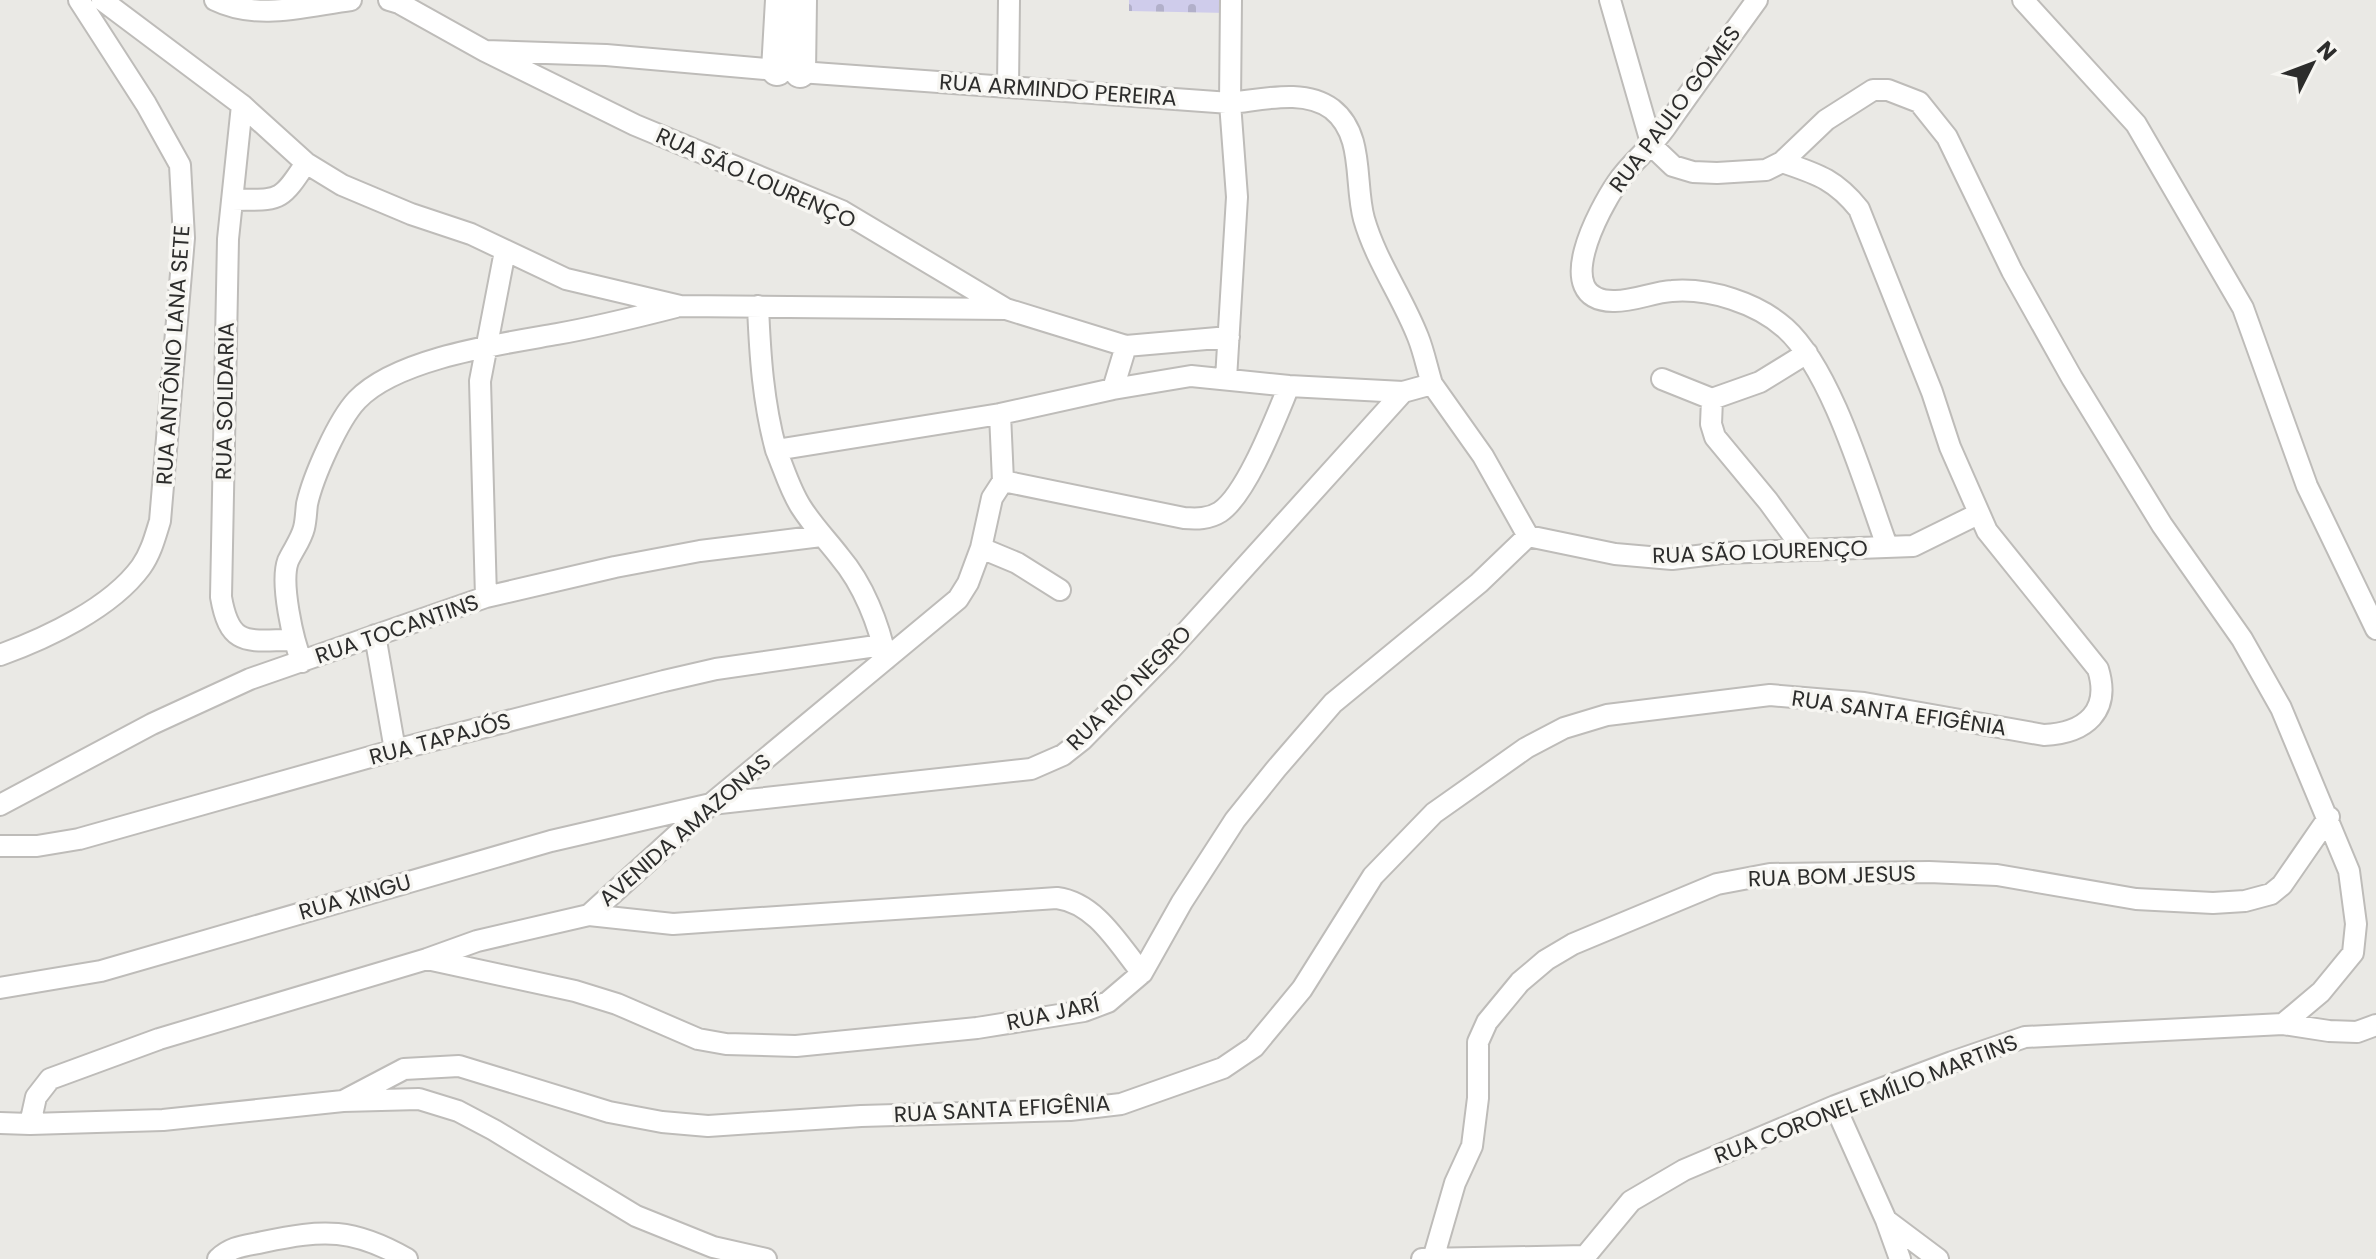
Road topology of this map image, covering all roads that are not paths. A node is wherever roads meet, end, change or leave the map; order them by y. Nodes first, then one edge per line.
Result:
1 (79, 0) edge
2 (102, 0) edge
3 (215, 0) edge
4 (351, 0) edge
5 (389, 0) edge
6 (781, 0) edge
7 (801, 0) edge
8 (1009, 0) edge
9 (1231, 0) edge
10 (1610, 0) edge
11 (1757, 0) edge
12 (2023, 0) edge
13 (485, 51) junction
14 (788, 71) junction
15 (1008, 87) junction
16 (1230, 103) junction
17 (242, 105) junction
18 (1652, 146) junction
19 (1782, 162) junction
20 (306, 163) junction
21 (232, 200) junction
22 (505, 251) junction
23 (680, 306) junction
24 (758, 306) junction
25 (1006, 309) junction
26 (1229, 337) junction
27 (486, 345) junction
28 (1126, 346) junction
29 (1807, 353) junction
30 (1226, 379) junction
31 (1662, 379) dead end
32 (1432, 384) junction
33 (1289, 386) junction
34 (1113, 389) junction
35 (1403, 392) junction
36 (1712, 399) junction
37 (1000, 414) junction
38 (776, 450) junction
39 (1003, 481) junction
40 (1978, 514) junction
41 (821, 536) junction
42 (1528, 536) junction
43 (1887, 546) junction
44 (981, 548) junction
45 (1803, 549) junction
46 (1060, 590) dead end
47 (486, 597) junction
48 (2376, 629) edge
49 (375, 635) junction
50 (293, 640) junction
51 (884, 652) junction
52 (0, 655) edge
53 (302, 662) junction
54 (395, 750) junction
55 (711, 804) junction
56 (0, 805) edge
57 (2329, 817) junction
58 (0, 846) edge
59 (589, 915) junction
60 (427, 959) junction
61 (1142, 973) junction
62 (0, 988) edge
63 (2283, 1024) junction
64 (2376, 1025) edge
65 (343, 1101) junction
66 (1835, 1106) junction
67 (0, 1123) edge
68 (30, 1124) junction
69 (1886, 1220) junction
70 (1429, 1258) edge
71 (1584, 1258) edge
72 (218, 1259) edge
73 (407, 1259) edge
74 (766, 1259) edge
75 (1900, 1259) edge
76 (1938, 1259) edge

1 - 52 street, RUA ANTÔNIO LANA SETE
2 - 17 street
3 - 4 street
5 - 13 street, RUA SÃO LOURENÇO
6 - 14 street
7 - 14 street
8 - 15 street
9 - 16 street
10 - 18 street
11 - 18 street, RUA PAULO GOMES
12 - 48 street
13 - 14 street, RUA ARMINDO PEREIRA
13 - 25 street, RUA SÃO LOURENÇO
14 - 15 street, RUA ARMINDO PEREIRA
15 - 16 street, RUA ARMINDO PEREIRA
16 - 26 street
16 - 32 street, RUA ARMINDO PEREIRA
17 - 20 street
17 - 21 street, RUA SOLIDARIA
18 - 19 street
18 - 29 street, RUA PAULO GOMES
19 - 40 street, RUA SANTA EFIGÊNIA
19 - 57 street
20 - 21 street
20 - 22 street
21 - 50 street, RUA SOLIDARIA
22 - 23 street
22 - 27 street
23 - 24 street
23 - 27 street
24 - 25 street
24 - 38 street
25 - 28 street, RUA SÃO LOURENÇO
26 - 28 street
26 - 30 street
27 - 47 street
27 - 50 street
28 - 34 street
29 - 36 street
29 - 43 street, RUA PAULO GOMES
30 - 33 street
30 - 34 street
31 - 36 street
32 - 35 street
32 - 42 street
33 - 35 street
33 - 39 street
34 - 37 street
35 - 55 street, RUA RIO NEGRO
36 - 45 street
37 - 38 street
37 - 39 street, AVENIDA AMAZONAS
38 - 41 street
39 - 44 street, AVENIDA AMAZONAS
40 - 43 street, RUA SÃO LOURENÇO
40 - 65 street, RUA SANTA EFIGÊNIA
41 - 47 street, RUA TOCANTINS
41 - 51 street
42 - 45 street, RUA SÃO LOURENÇO
42 - 61 street, RUA JARÍ
43 - 45 street, RUA SÃO LOURENÇO
44 - 46 street
44 - 51 street, AVENIDA AMAZONAS
47 - 49 street, RUA TOCANTINS
49 - 53 street, RUA TOCANTINS
49 - 54 street
50 - 53 street
51 - 54 street, RUA TAPAJÓS
51 - 55 street, AVENIDA AMAZONAS
53 - 56 street, RUA TOCANTINS
54 - 58 street, RUA TAPAJÓS
55 - 59 street, AVENIDA AMAZONAS
55 - 62 street, RUA XINGU
57 - 63 street
57 - 70 street, RUA BOM JESUS
59 - 60 street, AVENIDA AMAZONAS
59 - 61 street
60 - 61 street, RUA JARÍ
60 - 68 street, AVENIDA AMAZONAS
63 - 64 street, RUA CORONEL EMÍLIO MARTINS
63 - 66 street, RUA CORONEL EMÍLIO MARTINS
65 - 68 street
65 - 74 street
66 - 69 street
66 - 71 street, RUA CORONEL EMÍLIO MARTINS
67 - 68 street
69 - 75 street
69 - 76 street
70 - 71 street
72 - 73 street

